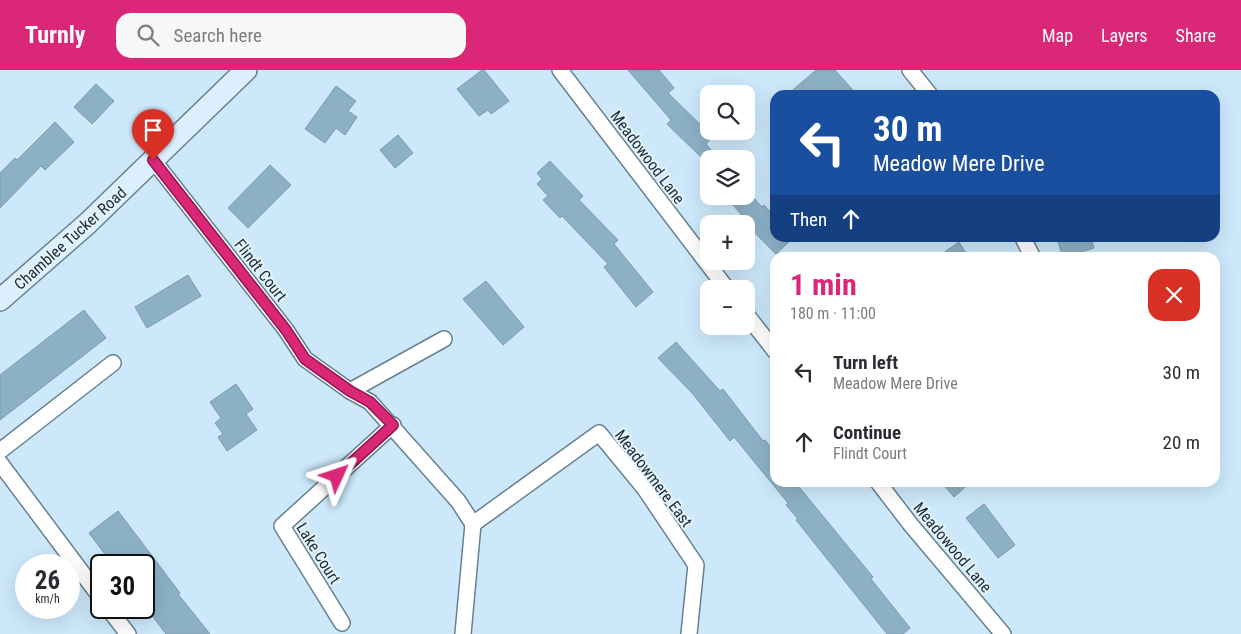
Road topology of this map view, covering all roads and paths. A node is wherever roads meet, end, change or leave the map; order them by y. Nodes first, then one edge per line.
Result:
1 (246, 70) edge
2 (560, 70) edge
3 (910, 70) edge
4 (926, 90) edge
5 (153, 160) junction
6 (720, 280) edge
7 (0, 300) edge
8 (755, 325) edge
9 (444, 339) dead end
10 (770, 345) edge
11 (113, 363) dead end
12 (350, 391) junction
13 (393, 425) junction
14 (0, 451) edge
15 (0, 463) edge
16 (882, 487) edge
17 (473, 524) junction
18 (90, 583) edge
19 (116, 619) edge
20 (342, 623) dead end
21 (128, 634) edge
22 (463, 634) edge
23 (689, 634) edge
24 (1003, 634) edge

1 - 5 main road, Chamblee Tucker Road
2 - 6 street, Meadowood Lane
3 - 4 street
5 - 7 main road, Chamblee Tucker Road
5 - 12 street, Flindt Court
8 - 10 street
9 - 12 street
11 - 14 street
12 - 13 street, Flindt Court
13 - 17 street, Flindt Court
13 - 20 street, Lake Court
15 - 18 street
16 - 24 street, Meadowood Lane
17 - 22 street
17 - 23 street, Meadowmere East
19 - 21 street

